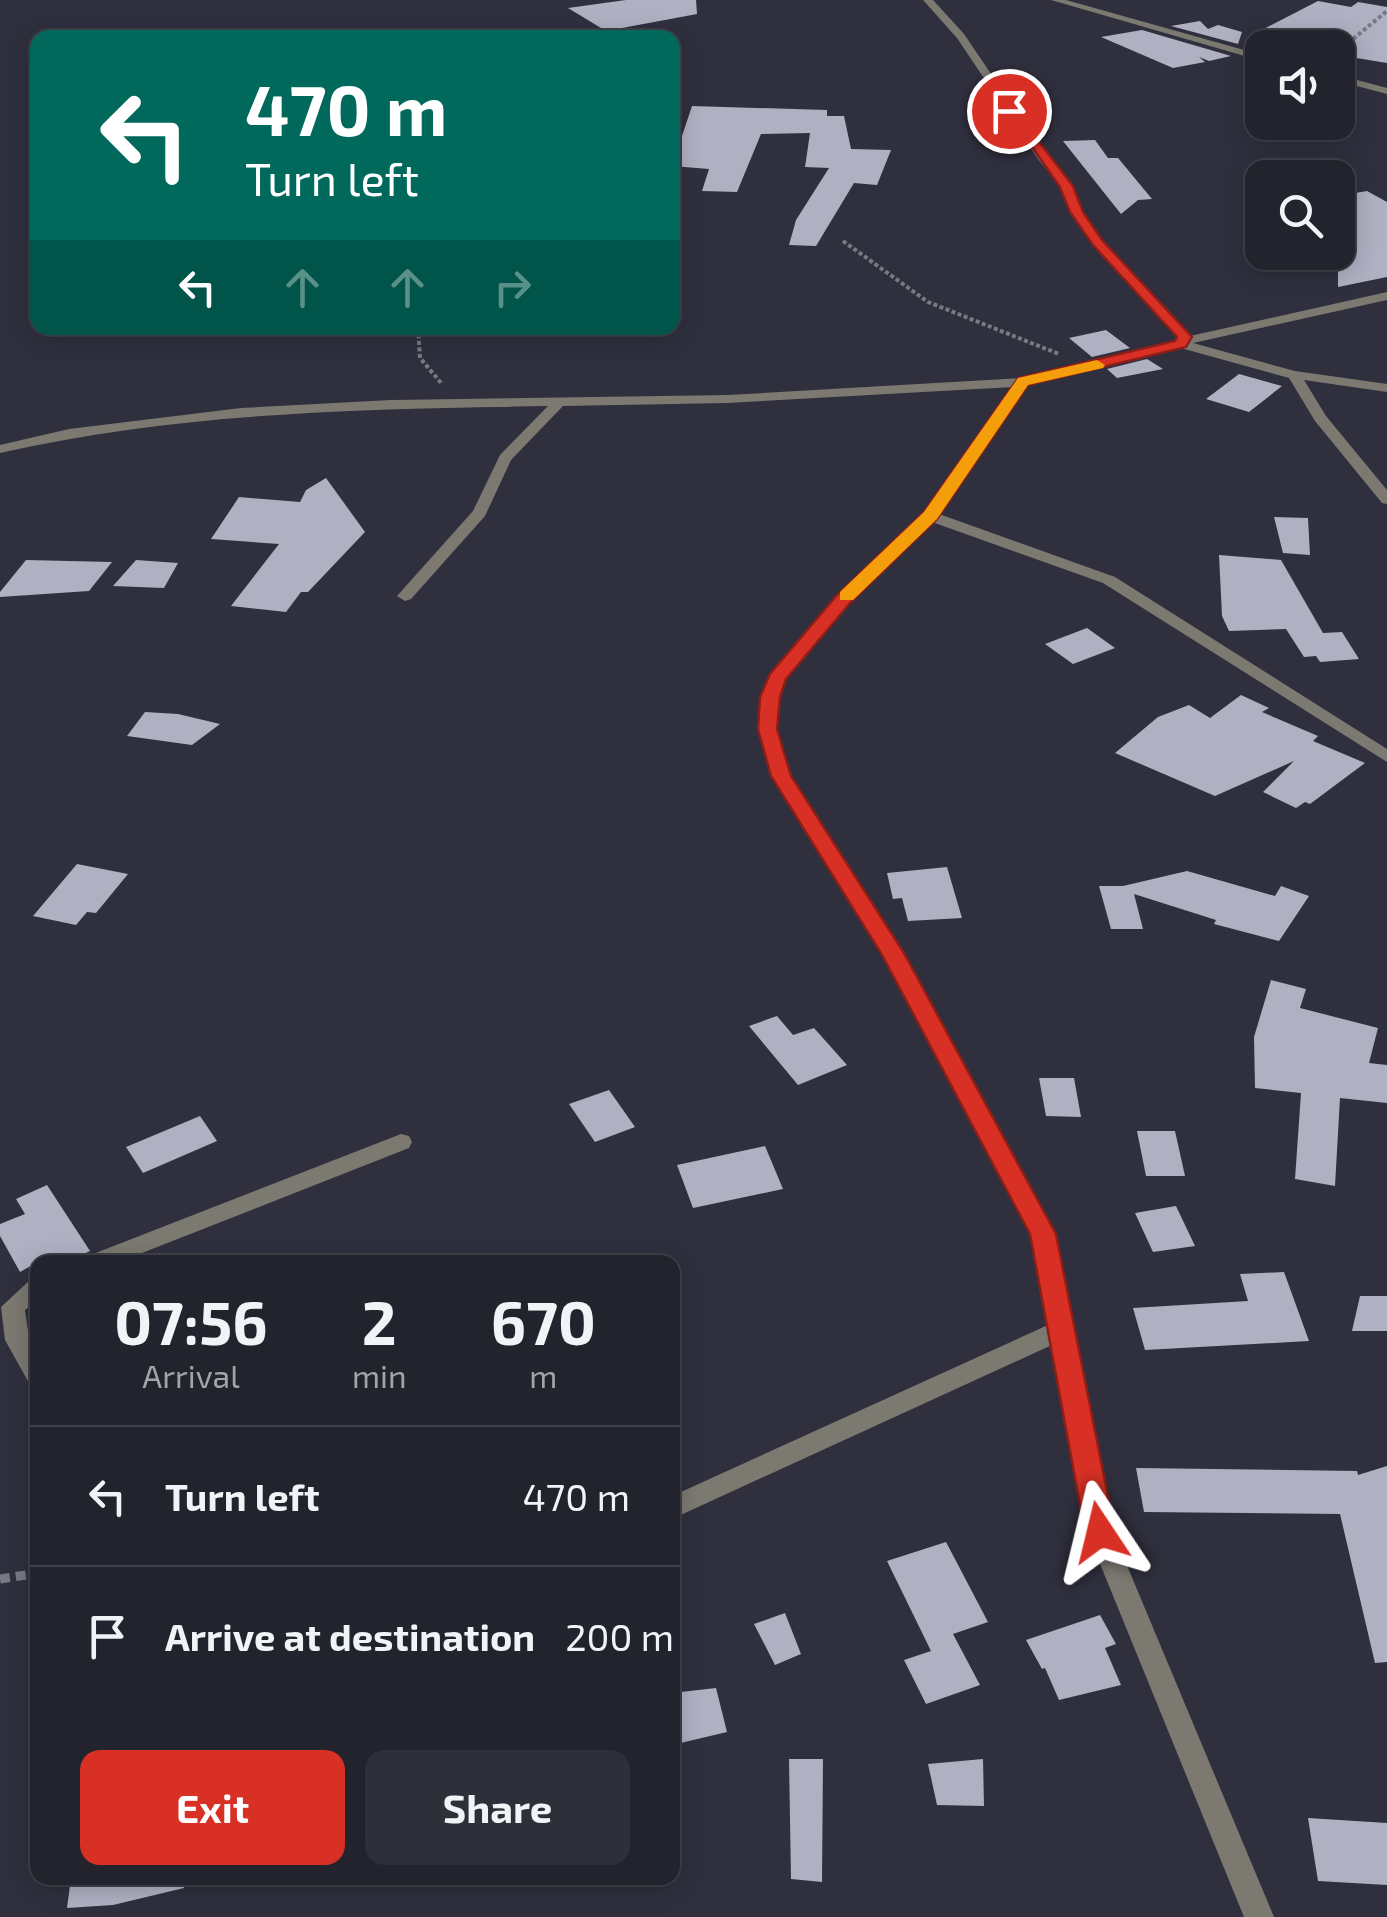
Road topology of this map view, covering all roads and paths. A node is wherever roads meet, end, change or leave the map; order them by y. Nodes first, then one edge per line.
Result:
1 (928, 0) edge
2 (1056, 0) edge
3 (1387, 11) edge
4 (1355, 38) edge
5 (1245, 53) edge
6 (1355, 83) edge
7 (1387, 91) edge
8 (843, 242) dead end
9 (1387, 296) edge
10 (418, 335) edge
11 (1180, 344) junction
12 (1081, 369) junction
13 (1294, 376) junction
14 (1023, 382) junction
15 (1387, 388) edge
16 (561, 400) junction
17 (452, 403) junction
18 (0, 449) edge
19 (1387, 500) edge
20 (930, 516) junction
21 (405, 596) dead end
22 (1387, 757) edge
23 (401, 1142) dead end
24 (114, 1255) edge
25 (30, 1292) edge
26 (1062, 1329) junction
27 (30, 1362) edge
28 (680, 1504) edge
29 (30, 1574) edge
30 (0, 1579) edge
31 (1259, 1917) edge

1 - 11 street
2 - 5 street
3 - 4 path
6 - 7 street
8 - 12 path
9 - 11 street
10 - 17 path
11 - 12 street
11 - 13 street
12 - 14 street
13 - 15 street
13 - 19 street
14 - 16 street
14 - 20 street
16 - 17 street
16 - 21 street
17 - 18 street
20 - 22 street
20 - 26 street
23 - 24 street
25 - 27 street
26 - 28 street
26 - 31 street
29 - 30 path

